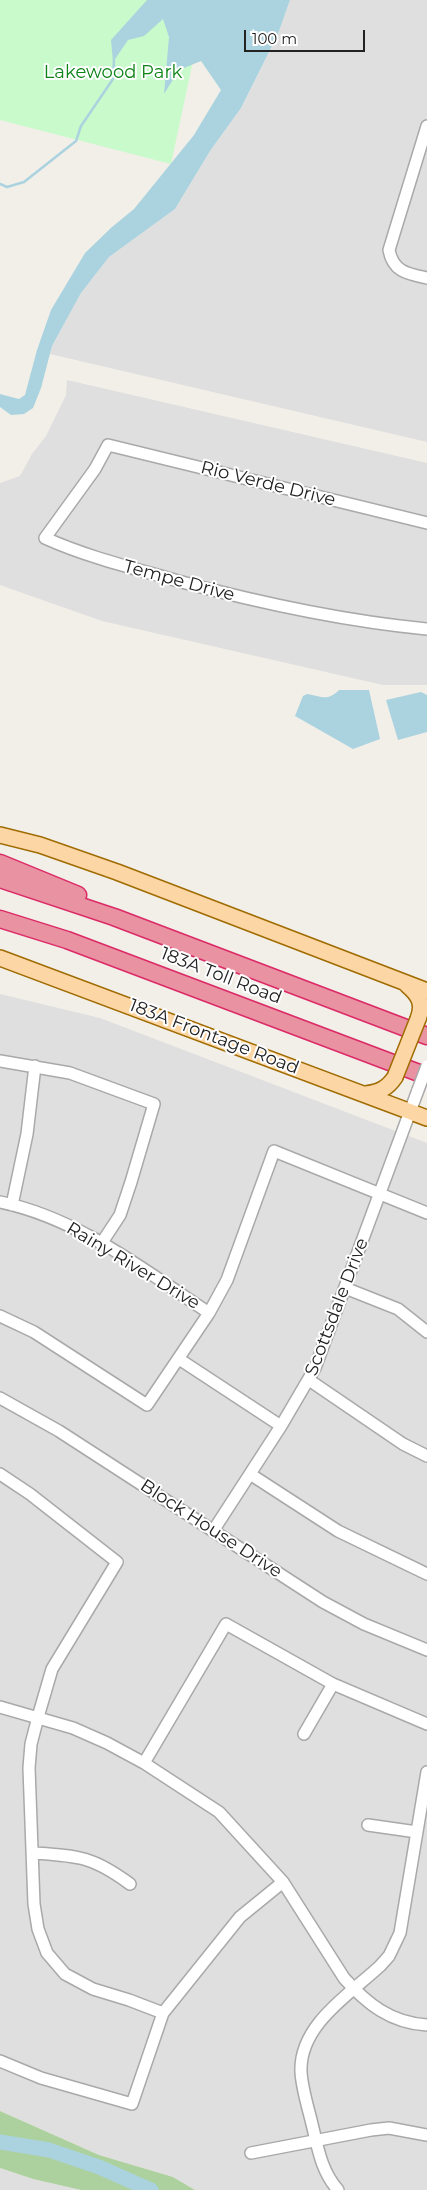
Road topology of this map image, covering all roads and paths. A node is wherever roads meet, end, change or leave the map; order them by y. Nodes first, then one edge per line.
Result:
1 (427, 126) edge
2 (427, 278) edge
3 (108, 445) joint
4 (427, 523) edge
5 (427, 629) edge
6 (0, 835) edge
7 (0, 863) edge
8 (0, 879) edge
9 (114, 917) junction
10 (0, 919) edge
11 (0, 958) edge
12 (402, 981) junction
13 (427, 991) edge
14 (427, 1036) edge
15 (379, 1058) junction
16 (0, 1061) edge
17 (35, 1066) junction
18 (427, 1066) edge
19 (427, 1076) edge
20 (422, 1086) edge
21 (366, 1094) junction
22 (411, 1112) junction
23 (427, 1118) edge
24 (381, 1193) junction
25 (0, 1202) edge
26 (12, 1205) junction
27 (427, 1213) edge
28 (101, 1244) junction
29 (345, 1288) junction
30 (209, 1313) junction
31 (0, 1316) edge
32 (427, 1332) edge
33 (178, 1359) junction
34 (309, 1380) junction
35 (0, 1398) edge
36 (281, 1426) junction
37 (427, 1456) edge
38 (0, 1474) edge
39 (250, 1474) junction
40 (213, 1531) junction
41 (427, 1574) edge
42 (427, 1650) edge
43 (333, 1684) junction
44 (0, 1707) edge
45 (38, 1717) junction
46 (427, 1724) edge
47 (304, 1734) dead end
48 (144, 1763) junction
49 (427, 1772) edge
50 (368, 1825) dead end
51 (417, 1832) junction
52 (33, 1854) junction
53 (283, 1882) junction
54 (130, 1884) dead end
55 (354, 1990) junction
56 (163, 2013) junction
57 (427, 2025) edge
58 (0, 2061) edge
59 (427, 2136) edge
60 (316, 2141) junction
61 (251, 2153) dead end
62 (338, 2190) edge

1 - 2 street
3 - 4 street, Rio Verde Drive
3 - 5 street, Tempe Drive
6 - 12 main road
7 - 9 highway
8 - 9 highway, 183A Toll Road
9 - 14 highway, 183A Toll Road
10 - 15 highway, 183A Toll Road
11 - 21 main road, 183A Frontage Road
12 - 13 main road
12 - 21 main road, bridge
15 - 19 highway, 183A Toll Road
15 - 20 highway
16 - 17 street
17 - 26 street
17 - 28 street
18 - 20 street, Scottsdale Drive, bridge
20 - 22 street, Scottsdale Drive
21 - 22 main road, 183A Frontage Road
22 - 23 main road, 183A Frontage Road
22 - 24 street, Scottsdale Drive
24 - 27 street
24 - 29 street, Scottsdale Drive
24 - 30 street
25 - 26 street, Rainy River Drive
26 - 28 street, Rainy River Drive
28 - 30 street, Rainy River Drive
29 - 32 street
29 - 34 street, Scottsdale Drive
30 - 33 street
31 - 33 street
33 - 36 street
34 - 36 street, Scottsdale Drive
34 - 37 street
35 - 40 street, Block House Drive
36 - 39 street, Scottsdale Drive
38 - 45 street
39 - 40 street, Scottsdale Drive
39 - 41 street
40 - 42 street, Block House Drive
43 - 46 street
43 - 47 street
43 - 48 street
44 - 45 street
45 - 48 street
45 - 52 street
48 - 53 street
49 - 51 street
50 - 51 street
51 - 55 street
52 - 54 street
52 - 56 street
53 - 55 street
53 - 56 street
55 - 57 street
55 - 60 street
56 - 58 street
59 - 60 street
60 - 61 street
60 - 62 street

